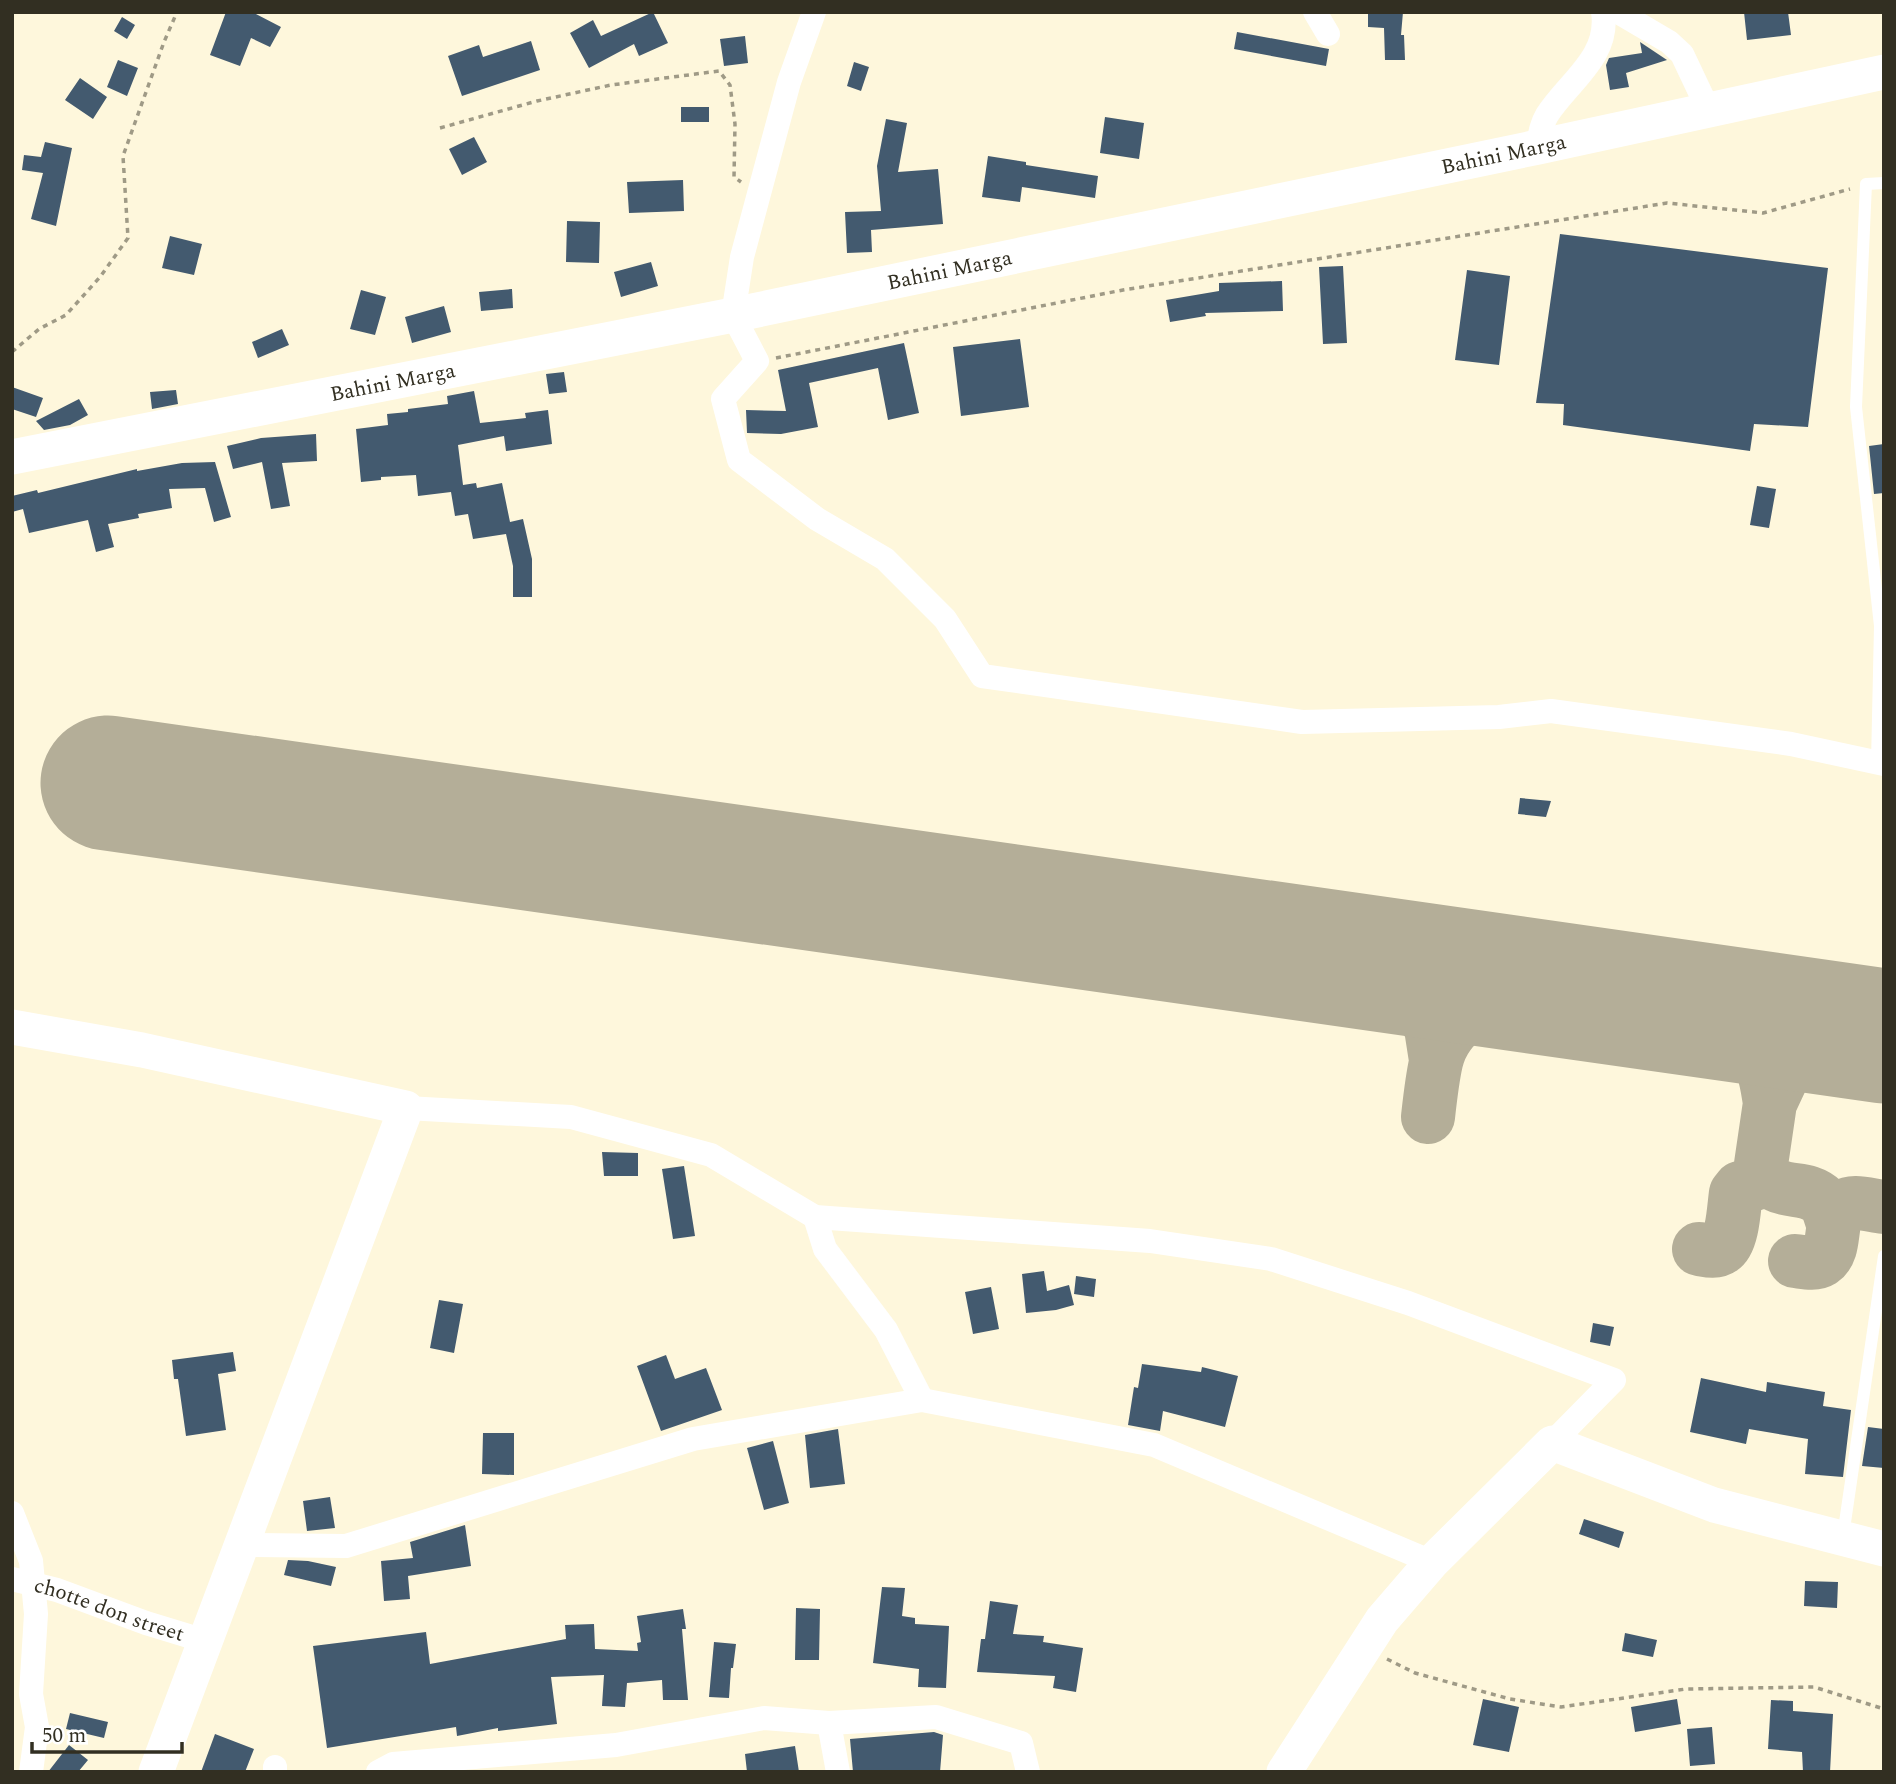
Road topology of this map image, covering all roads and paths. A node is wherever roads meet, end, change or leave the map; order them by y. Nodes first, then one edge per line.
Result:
1 (177, 12) edge
2 (814, 12) edge
3 (1315, 12) edge
4 (1603, 12) edge
5 (1618, 12) edge
6 (1328, 34) dead end
7 (1884, 72) edge
8 (1708, 109) junction
9 (440, 128) dead end
10 (1538, 147) junction
11 (1884, 183) edge
12 (1866, 184) junction
13 (760, 195) junction
14 (733, 315) junction
15 (12, 352) edge
16 (757, 361) junction
17 (12, 457) edge
18 (1882, 627) edge
19 (1880, 764) edge
20 (12, 1027) edge
21 (406, 1108) junction
22 (815, 1217) junction
23 (1884, 1256) edge
24 (922, 1400) junction
25 (1552, 1443) junction
26 (12, 1513) edge
27 (1842, 1538) junction
28 (240, 1545) junction
29 (1884, 1549) edge
30 (1432, 1562) junction
31 (23, 1582) edge
32 (205, 1641) junction
33 (1356, 1658) junction
34 (1884, 1709) edge
35 (829, 1723) junction
36 (585, 1760) edge
37 (31, 1772) edge
38 (156, 1772) edge
39 (378, 1772) edge
40 (838, 1772) edge
41 (1028, 1772) edge
42 (1284, 1772) edge

1 - 15 path
2 - 13 street
3 - 6 street
4 - 10 street
5 - 8 street
7 - 8 street, Bahini Marga
8 - 10 street, Bahini Marga
9 - 13 path
10 - 14 street, Bahini Marga
11 - 12 lane
12 - 16 path
12 - 18 lane
13 - 14 street
14 - 16 street
14 - 17 street, Bahini Marga
16 - 19 street
18 - 19 lane
20 - 21 street
21 - 22 street
21 - 28 street
22 - 24 street
22 - 25 street
23 - 27 lane
24 - 28 street
24 - 30 street
25 - 27 street
25 - 30 street
26 - 31 street
27 - 29 street
28 - 32 street
30 - 33 street
31 - 32 street, chotte don street
31 - 37 street
32 - 38 street
33 - 34 path
33 - 42 street
35 - 36 street
35 - 40 street
35 - 41 street
36 - 39 street

